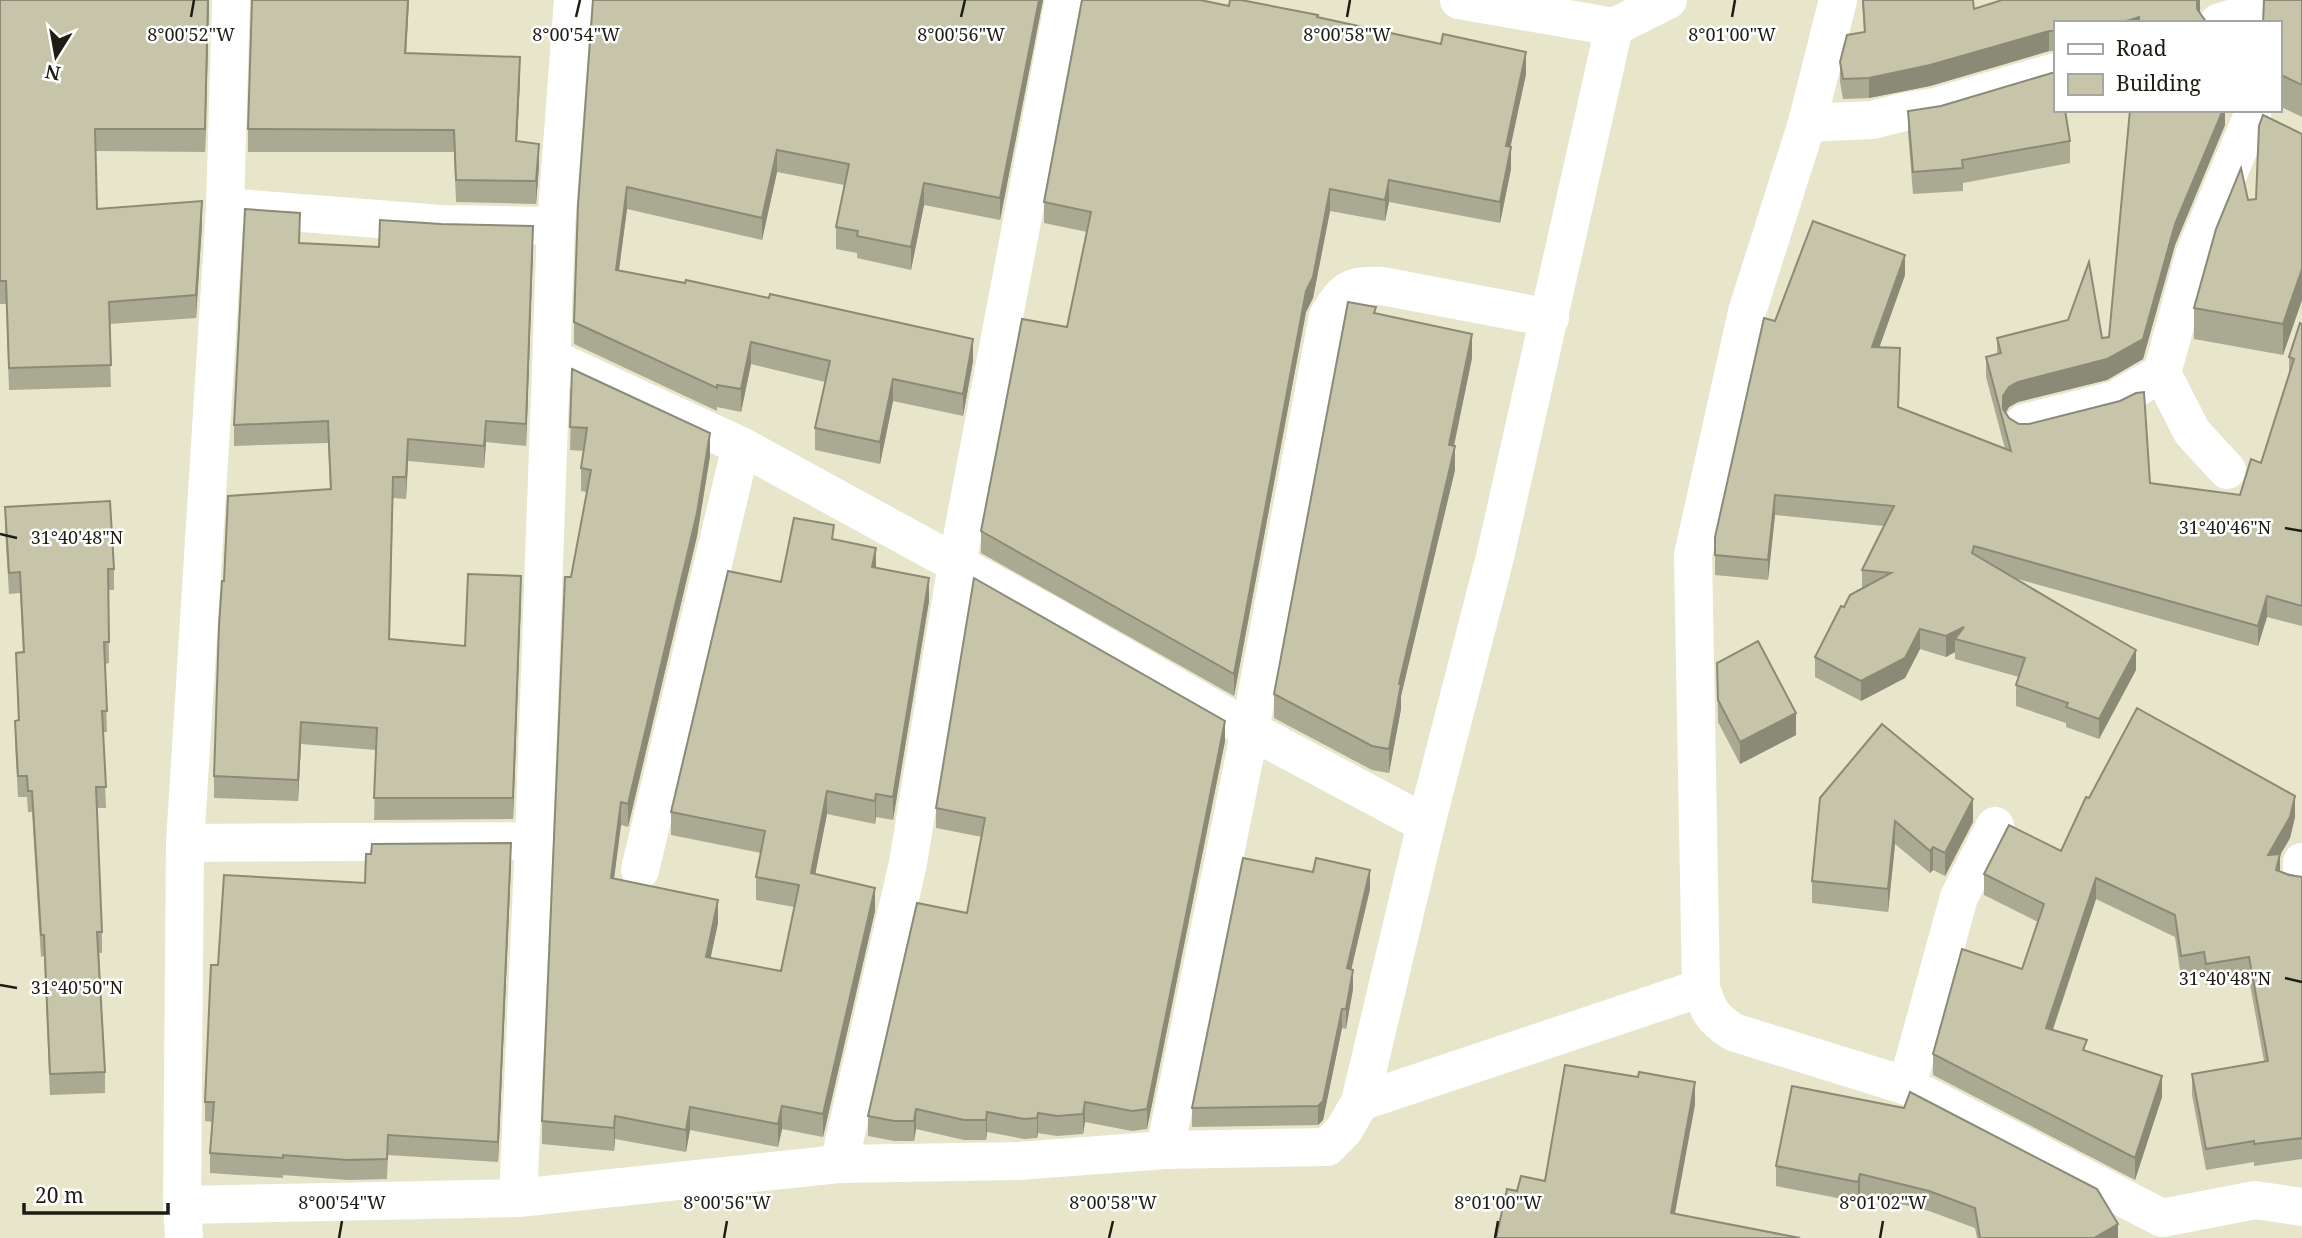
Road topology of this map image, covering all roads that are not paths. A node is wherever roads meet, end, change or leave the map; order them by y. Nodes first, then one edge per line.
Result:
1 (231, 0) edge
2 (573, 0) edge
3 (1065, 0) edge
4 (1459, 0) edge
5 (1668, 0) edge
6 (1838, 0) edge
7 (1614, 27) junction
8 (2054, 72) edge
9 (2260, 119) edge
10 (1807, 123) junction
11 (225, 206) junction
12 (556, 226) junction
13 (1550, 317) junction
14 (553, 359) junction
15 (2162, 373) junction
16 (2024, 423) edge
17 (741, 446) junction
18 (2227, 470) dead end
19 (957, 564) junction
20 (1250, 730) junction
21 (1426, 824) junction
22 (1994, 825) dead end
23 (534, 841) junction
24 (186, 843) junction
25 (2302, 862) edge
26 (640, 870) dead end
27 (2302, 877) edge
28 (1702, 988) junction
29 (1907, 1086) junction
30 (1360, 1102) junction
31 (1165, 1150) junction
32 (839, 1164) junction
33 (518, 1198) junction
34 (2302, 1207) edge
35 (183, 1221) edge

1 - 11 street
2 - 12 street
3 - 19 street
4 - 7 street
5 - 7 street
6 - 10 street
7 - 13 street
8 - 10 street
9 - 15 street
10 - 28 street
11 - 12 street
11 - 24 street
12 - 14 street
13 - 20 street
13 - 21 street
14 - 17 street
14 - 23 street
15 - 16 street
15 - 18 street
17 - 19 street
17 - 26 street
19 - 20 street
19 - 32 street
20 - 21 street
20 - 31 street
21 - 30 street
22 - 29 street
23 - 24 street
23 - 33 street
24 - 35 street
25 - 27 street
28 - 29 street
28 - 30 street
29 - 34 street
30 - 31 street
31 - 32 street
32 - 33 street
33 - 35 street

